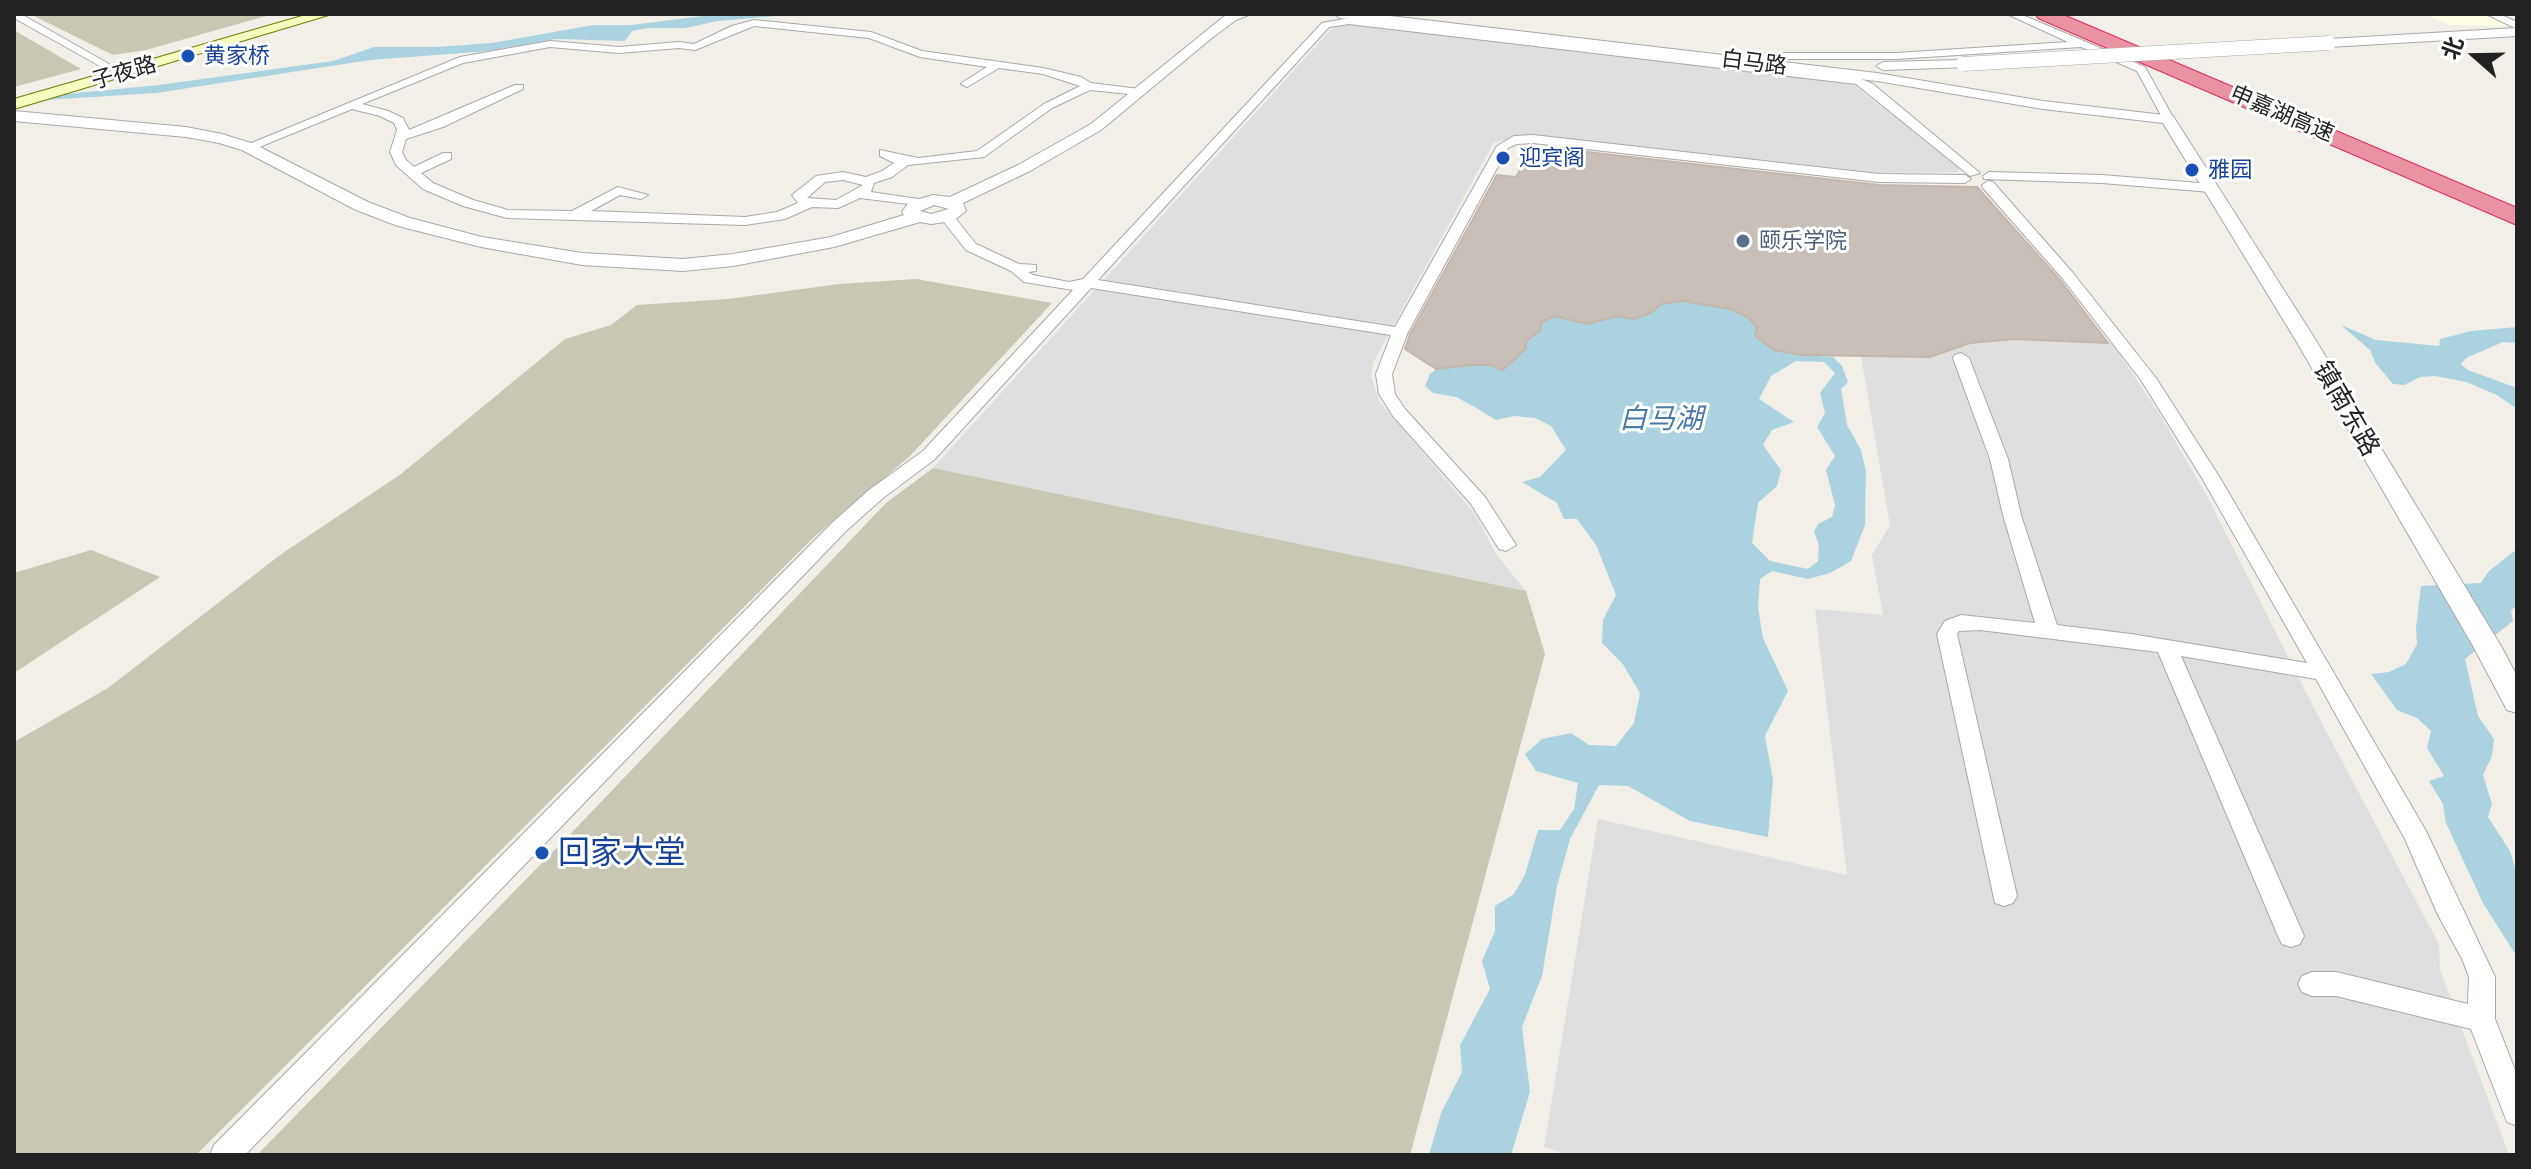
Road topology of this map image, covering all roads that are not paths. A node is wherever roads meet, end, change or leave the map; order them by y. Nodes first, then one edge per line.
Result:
1 (14, 14) edge
2 (299, 14) edge
3 (325, 14) edge
4 (1340, 14) edge
5 (2012, 14) edge
6 (2045, 14) edge
7 (2070, 14) edge
8 (2491, 14) edge
9 (1237, 15) edge
10 (2517, 26) edge
11 (2517, 32) edge
12 (2083, 44) junction
13 (1704, 57) junction
14 (156, 59) junction
15 (997, 65) junction
16 (1779, 66) junction
17 (111, 68) junction
18 (967, 84) dead end
19 (1088, 86) junction
20 (519, 87) dead end
21 (1139, 92) junction
22 (14, 105) edge
23 (351, 105) junction
24 (2168, 119) junction
25 (401, 137) junction
26 (248, 147) junction
27 (884, 153) dead end
28 (447, 156) dead end
29 (905, 161) junction
30 (412, 173) junction
31 (1982, 179) junction
32 (863, 188) junction
33 (2211, 188) junction
34 (641, 195) dead end
35 (810, 203) junction
36 (2517, 203) edge
37 (950, 209) junction
38 (918, 210) junction
39 (572, 216) junction
40 (2517, 217) edge
41 (1089, 283) junction
42 (1400, 332) junction
43 (1961, 358) dead end
44 (1506, 545) dead end
45 (2048, 631) junction
46 (2166, 647) junction
47 (2323, 673) junction
48 (2517, 703) edge
49 (2004, 896) dead end
50 (2291, 936) dead end
51 (2312, 984) dead end
52 (2481, 1019) junction
53 (2517, 1112) edge
54 (225, 1155) edge

1 - 17 street
2 - 14 main road, 子夜路
3 - 14 main road, 子夜路
4 - 13 street, 白马路
5 - 12 street
6 - 40 highway, 申嘉湖高速
7 - 36 highway, 申嘉湖高速
8 - 10 street
9 - 21 street
11 - 16 street, bridge
12 - 13 street
12 - 24 street
13 - 16 street, 白马路
14 - 17 main road, 子夜路
14 - 22 main road, 子夜路
15 - 18 street
15 - 19 street
15 - 23 street
16 - 24 street, 白马路
17 - 22 main road, 子夜路
19 - 21 street
19 - 29 street
20 - 25 street
21 - 37 street
22 - 26 street
23 - 25 street
23 - 26 street
24 - 33 street, 镇南东路
25 - 30 street
26 - 38 street
27 - 29 street
28 - 30 street
29 - 32 street
30 - 39 street
31 - 33 street
31 - 41 street
31 - 42 street
31 - 47 street
32 - 35 street
32 - 35 street
32 - 38 street
33 - 48 street, 镇南东路
34 - 39 street
35 - 39 street
37 - 38 street
37 - 41 street
41 - 42 street
41 - 54 street
42 - 44 street
43 - 45 street
45 - 46 street
45 - 49 street
46 - 47 street
46 - 50 street
47 - 52 street
51 - 52 street
52 - 53 street

